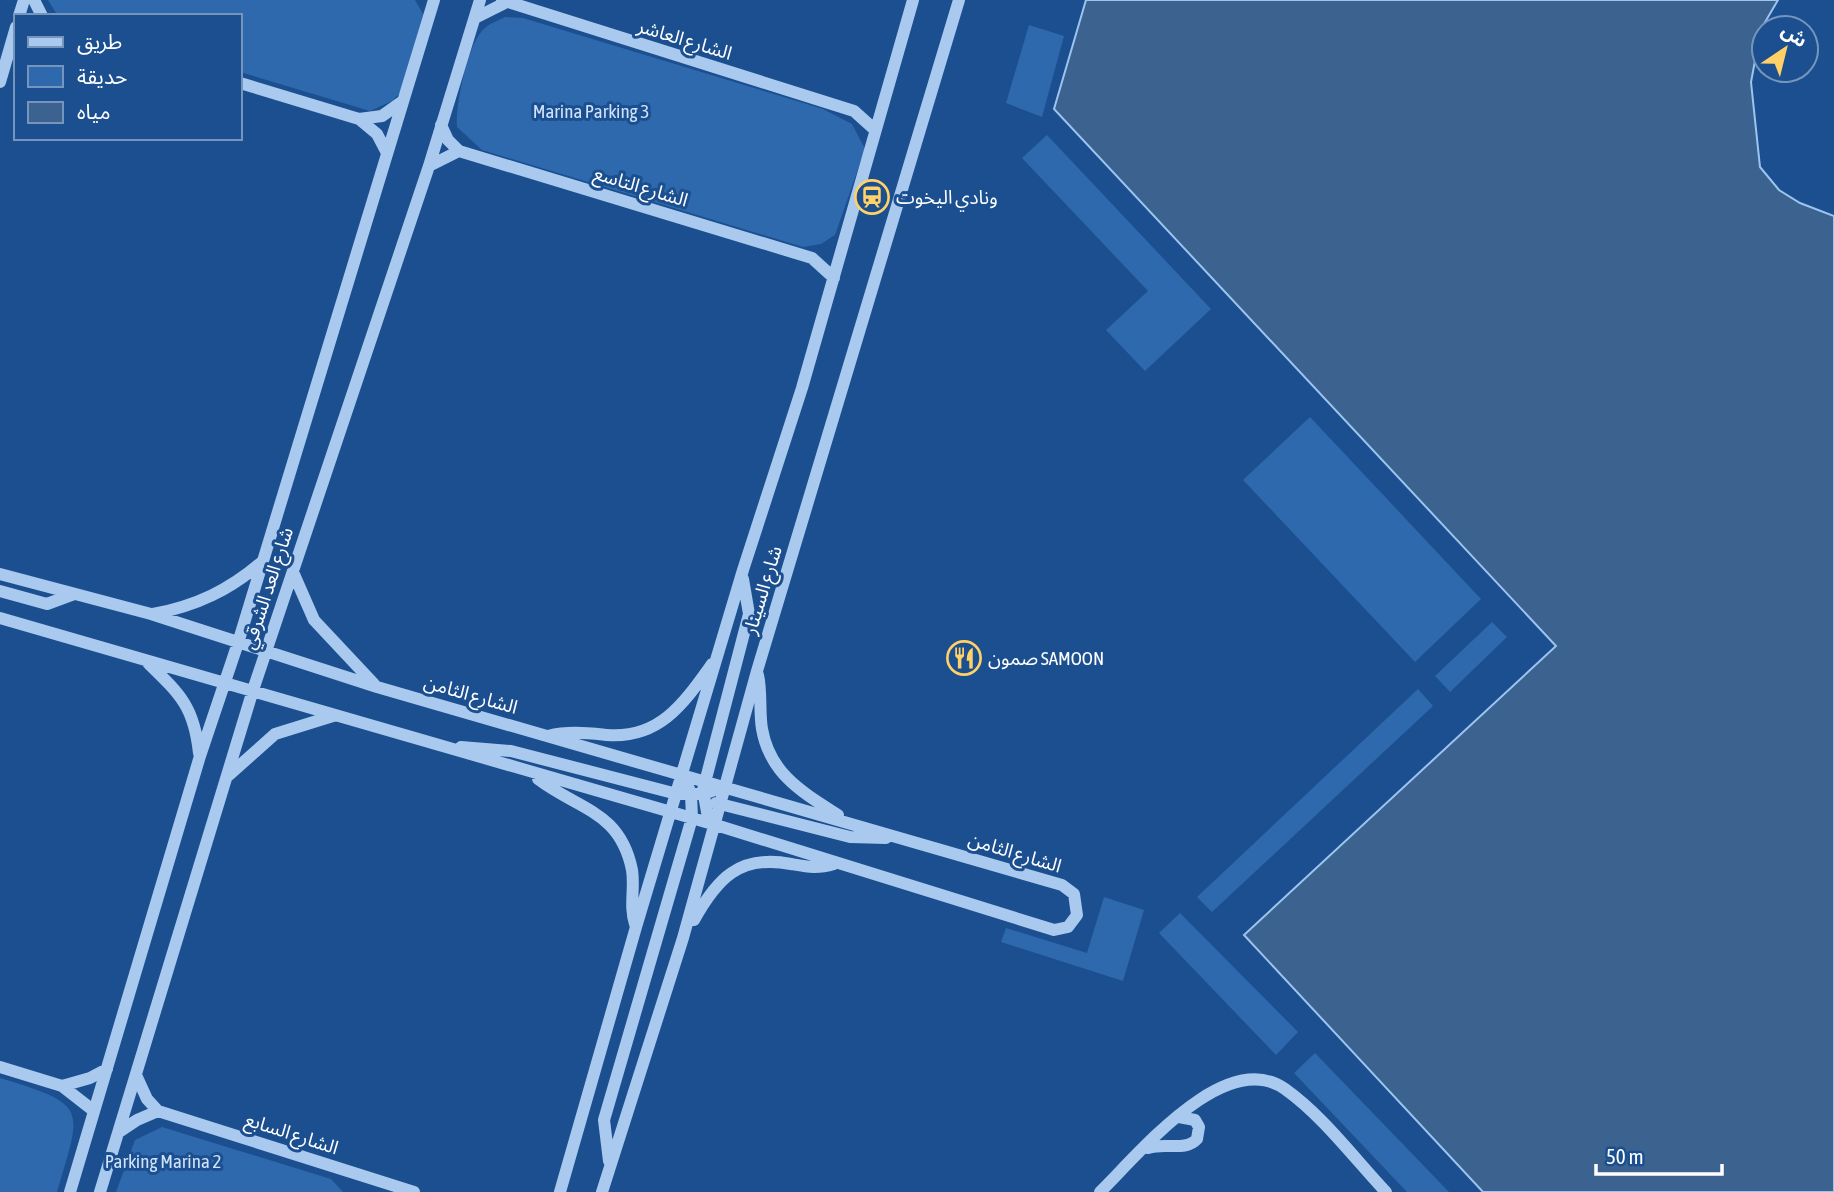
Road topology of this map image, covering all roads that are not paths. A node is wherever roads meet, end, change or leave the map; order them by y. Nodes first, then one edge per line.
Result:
1 (423, 0) edge
2 (434, 0) edge
3 (480, 0) edge
4 (913, 0) edge
5 (959, 0) edge
6 (504, 1) edge
7 (429, 16) junction
8 (475, 18) junction
9 (12, 51) edge
10 (0, 82) edge
11 (242, 84) edge
12 (883, 98) junction
13 (403, 101) junction
14 (854, 111) junction
15 (359, 120) junction
16 (441, 125) junction
17 (874, 129) junction
18 (459, 151) junction
19 (387, 153) junction
20 (429, 166) junction
21 (844, 245) junction
22 (812, 258) junction
23 (834, 278) junction
24 (264, 560) junction
25 (293, 572) junction
26 (1, 574) edge
27 (743, 574) junction
28 (0, 591) edge
29 (75, 594) junction
30 (151, 614) junction
31 (0, 618) edge
32 (239, 643) junction
33 (266, 652) junction
34 (718, 655) junction
35 (145, 660) junction
36 (757, 671) junction
37 (226, 682) junction
38 (377, 687) junction
39 (253, 690) junction
40 (333, 716) junction
41 (546, 736) junction
42 (435, 746) junction
43 (200, 756) junction
44 (529, 772) junction
45 (683, 774) junction
46 (229, 775) junction
47 (704, 780) junction
48 (726, 786) junction
49 (677, 794) junction
50 (698, 797) junction
51 (721, 804) junction
52 (670, 813) junction
53 (692, 818) junction
54 (850, 823) junction
55 (716, 825) junction
56 (905, 838) junction
57 (835, 863) junction
58 (636, 927) junction
59 (683, 938) junction
60 (0, 1068) edge
61 (107, 1069) junction
62 (136, 1075) junction
63 (62, 1086) junction
64 (94, 1111) junction
65 (158, 1111) junction
66 (1179, 1117) junction
67 (119, 1132) junction
68 (1144, 1149) junction
69 (610, 1165) junction
70 (71, 1192) edge
71 (100, 1192) edge
72 (414, 1192) edge
73 (560, 1192) edge
74 (602, 1192) edge
75 (1100, 1192) edge
76 (1386, 1192) edge

1 - 7 street
2 - 7 street, شارع العد الشرقي
3 - 8 street, شارع العد الشرقي
4 - 12 street, شارع السينار
5 - 36 street, شارع السينار
6 - 8 street, الشارع العاشر
6 - 14 street, الشارع العاشر
7 - 13 street, شارع العد الشرقي
8 - 16 street, شارع العد الشرقي
9 - 10 street
11 - 15 street
12 - 14 street
12 - 17 street, شارع السينار
13 - 15 street
13 - 19 street, شارع العد الشرقي
14 - 17 street, الشارع العاشر
15 - 19 street
16 - 18 street
16 - 20 street, شارع العد الشرقي
17 - 21 street, شارع السينار
18 - 20 street
18 - 22 street, الشارع التاسع
19 - 24 street, شارع العد الشرقي
20 - 25 street, شارع العد الشرقي
21 - 22 street
21 - 23 street, شارع السينار
22 - 23 street, الشارع التاسع
23 - 27 street, شارع السينار
24 - 30 street
24 - 32 street, شارع العد الشرقي
25 - 33 street, شارع العد الشرقي
25 - 38 street
26 - 29 street, الشارع الثامن
27 - 34 street, شارع السينار
27 - 47 street
28 - 29 street
29 - 30 street, الشارع الثامن
30 - 32 street, الشارع الثامن
31 - 35 street, الشارع الثامن
32 - 33 street, الشارع الثامن
32 - 37 street, شارع العد الشرقي
33 - 38 street, الشارع الثامن
33 - 39 street, شارع العد الشرقي
34 - 41 street
34 - 45 street, شارع السينار
35 - 37 street, الشارع الثامن
35 - 43 street
36 - 48 street, شارع السينار
36 - 54 street
37 - 39 street, الشارع الثامن
37 - 43 street, شارع العد الشرقي
38 - 41 street, الشارع الثامن
39 - 40 street, الشارع الثامن
39 - 46 street, شارع العد الشرقي
40 - 42 street, الشارع الثامن
40 - 46 street
41 - 45 street, الشارع الثامن
42 - 44 street, الشارع الثامن
42 - 49 street
43 - 61 street, شارع العد الشرقي
44 - 52 street, الشارع الثامن
44 - 58 street
45 - 47 street, الشارع الثامن
45 - 49 street, شارع السينار
45 - 50 street
46 - 62 street, شارع العد الشرقي
47 - 48 street, الشارع الثامن
47 - 50 street
48 - 50 street
48 - 51 street, شارع السينار
48 - 54 street, الشارع الثامن
49 - 50 street
49 - 52 street, شارع السينار
50 - 51 street
50 - 52 street
50 - 53 street
50 - 55 street
51 - 55 street, شارع السينار
51 - 56 street
52 - 53 street, الشارع الثامن
52 - 58 street, شارع السينار
53 - 55 street, الشارع الثامن
53 - 69 street
54 - 56 street, الشارع الثامن
55 - 57 street, الشارع الثامن
55 - 59 street, شارع السينار
56 - 57 street, الشارع الثامن
57 - 59 street
58 - 73 street, شارع السينار
59 - 69 street, شارع السينار
60 - 63 street
61 - 63 street
61 - 64 street, شارع العد الشرقي
62 - 65 street
62 - 67 street, شارع العد الشرقي
63 - 64 street
64 - 70 street, شارع العد الشرقي
65 - 67 street
65 - 72 street, الشارع السابع
66 - 68 street
66 - 68 street
66 - 76 street
67 - 71 street, شارع العد الشرقي
68 - 75 street
69 - 74 street, شارع السينار

